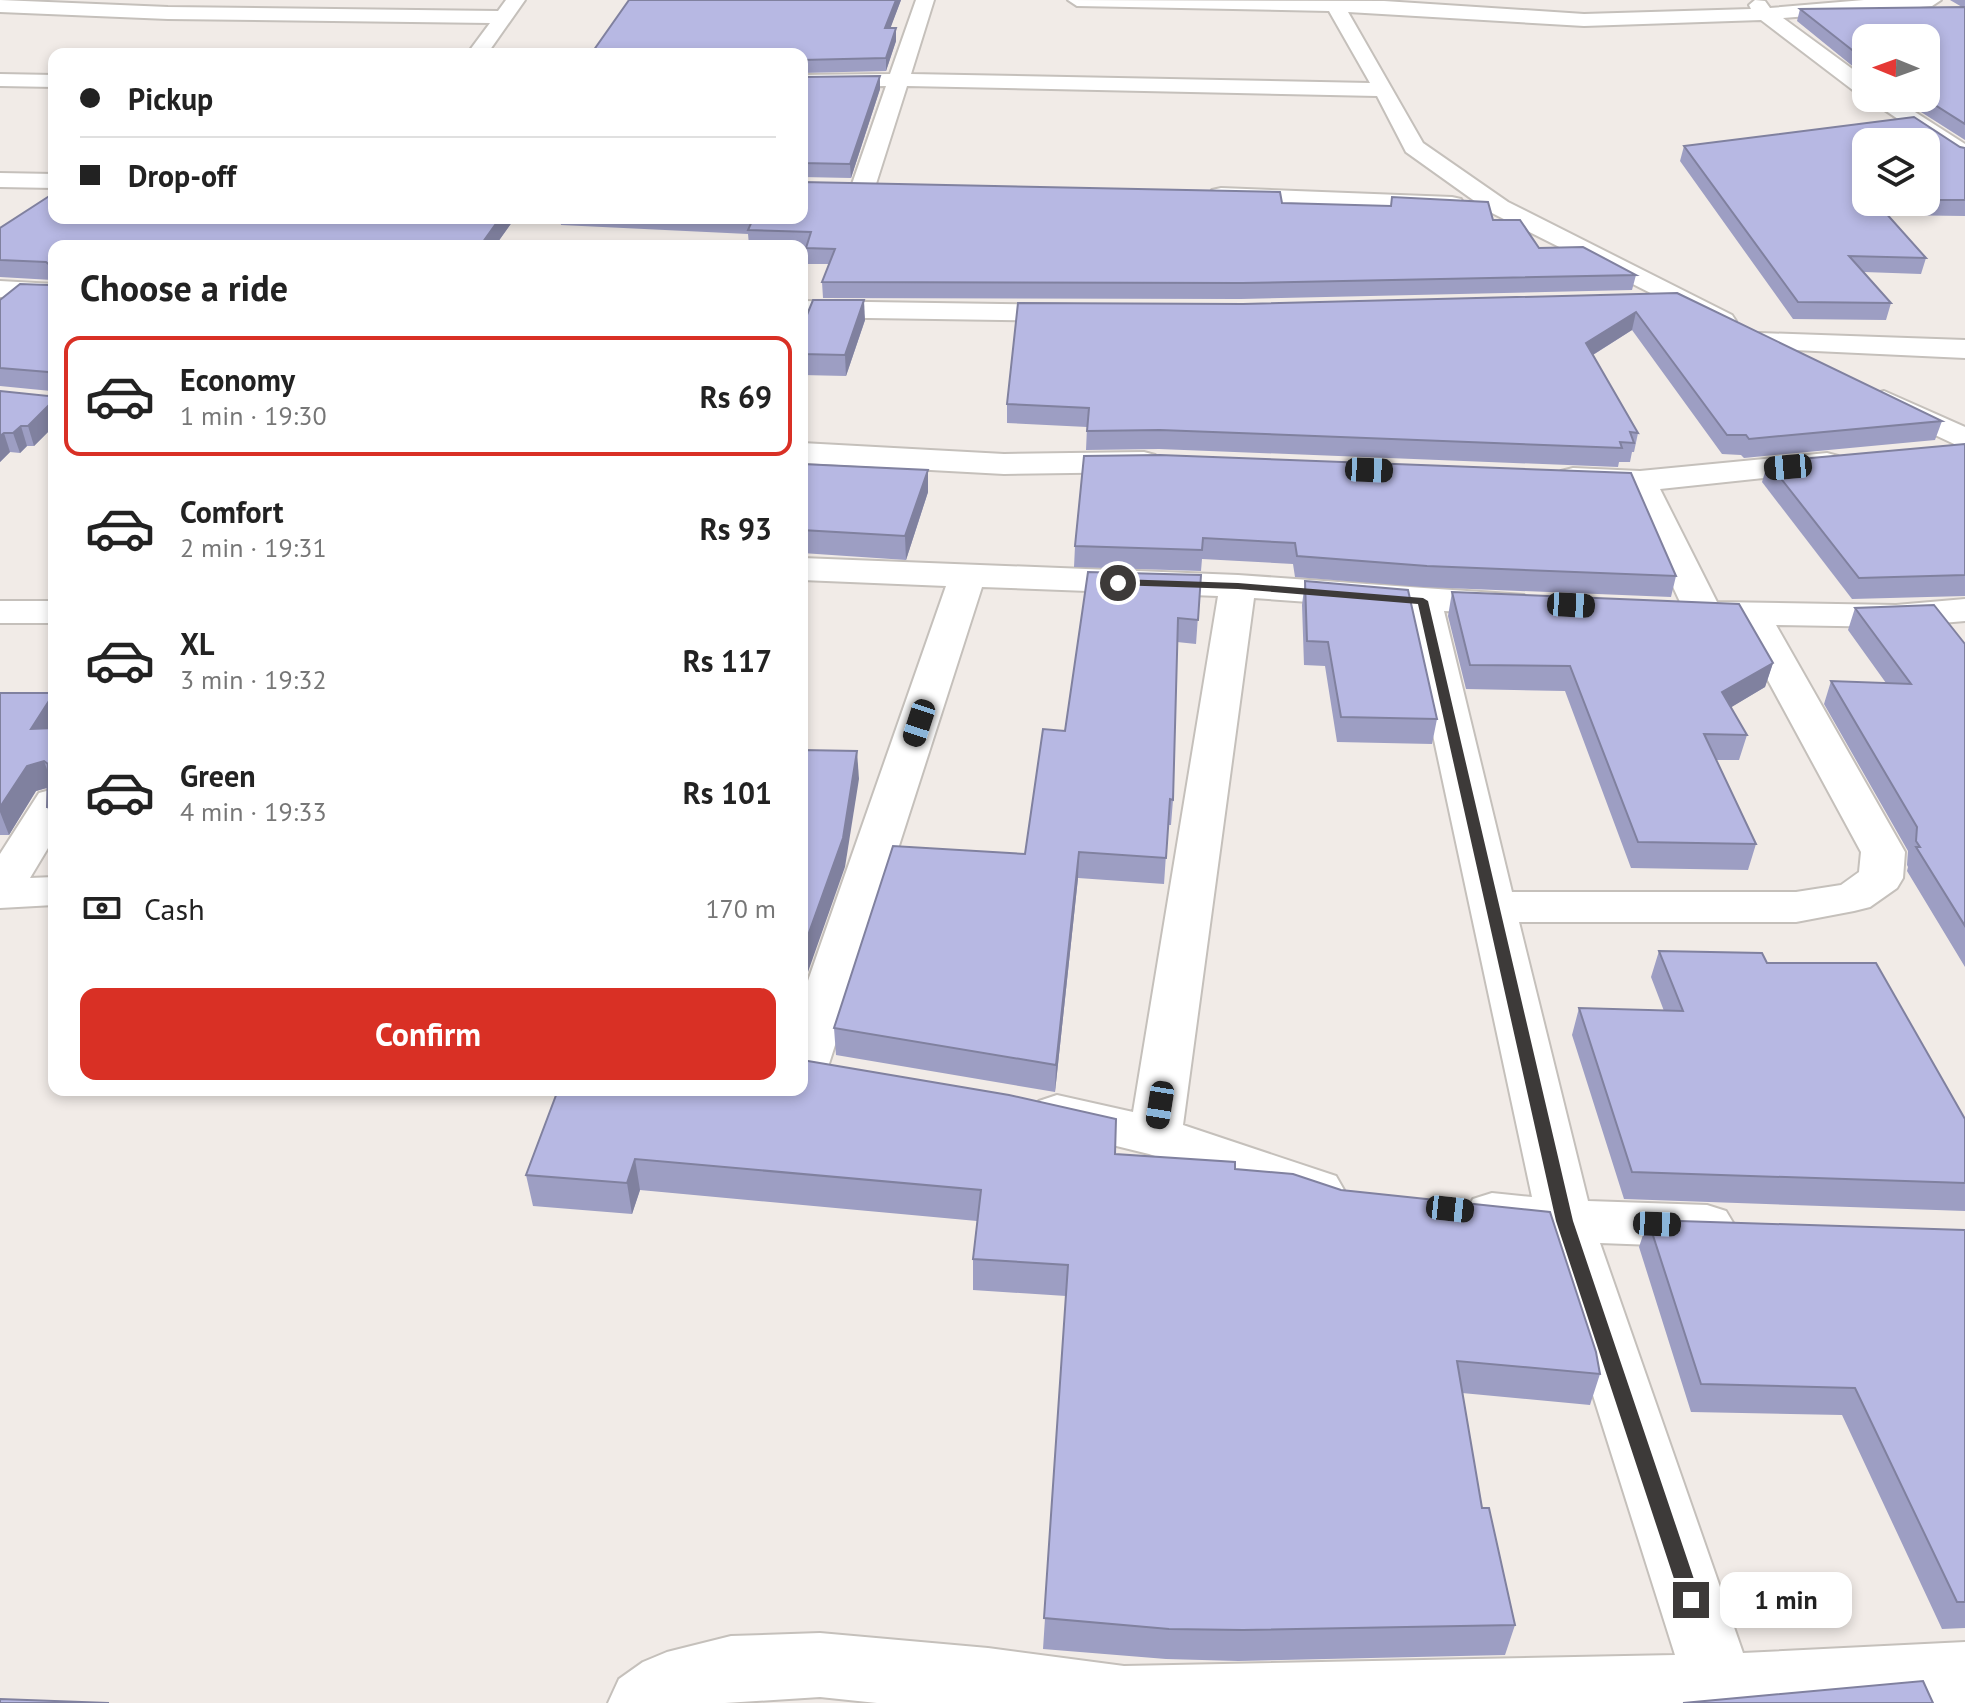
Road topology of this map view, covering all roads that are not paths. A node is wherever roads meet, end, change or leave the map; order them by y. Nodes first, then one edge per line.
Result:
1 (516, 0) edge
2 (925, 0) edge
3 (1077, 0) edge
4 (1544, 0) edge
5 (1932, 0) edge
6 (1382, 3) edge
7 (0, 6) edge
8 (1336, 7) junction
9 (1760, 7) edge
10 (503, 17) junction
11 (1561, 20) junction
12 (481, 48) edge
13 (1852, 78) edge
14 (0, 80) edge
15 (900, 80) junction
16 (48, 81) edge
17 (808, 81) edge
18 (1385, 90) junction
19 (1902, 112) edge
20 (1959, 146) edge
21 (0, 180) edge
22 (48, 181) edge
23 (832, 187) edge
24 (863, 187) junction
25 (894, 188) edge
26 (1191, 194) edge
27 (1499, 207) junction
28 (0, 289) edge
29 (48, 292) edge
30 (1680, 300) junction
31 (1618, 302) edge
32 (808, 309) edge
33 (1101, 312) edge
34 (1760, 342) junction
35 (1965, 349) edge
36 (1829, 374) edge
37 (1856, 387) edge
38 (1965, 439) edge
39 (1965, 450) edge
40 (808, 453) edge
41 (1919, 455) edge
42 (1857, 460) edge
43 (1174, 462) edge
44 (1547, 477) edge
45 (1640, 481) junction
46 (808, 569) edge
47 (967, 578) junction
48 (1238, 586) junction
49 (1423, 601) junction
50 (1541, 604) edge
51 (1965, 610) edge
52 (1660, 611) edge
53 (0, 612) edge
54 (48, 612) edge
55 (1704, 614) junction
56 (1751, 614) junction
57 (48, 812) edge
58 (48, 891) edge
59 (0, 892) edge
60 (1492, 907) junction
61 (818, 1073) edge
62 (1009, 1104) edge
63 (1155, 1136) junction
64 (1366, 1200) edge
65 (1443, 1208) edge
66 (1565, 1221) junction
67 (1749, 1227) edge
68 (1963, 1679) edge
69 (1720, 1687) junction
70 (1124, 1701) edge
71 (643, 1703) edge

1 - 10 street
2 - 15 street
3 - 8 street
4 - 11 street
5 - 9 street
6 - 8 street
6 - 11 street
7 - 10 street
8 - 18 street
9 - 11 street
9 - 13 street
10 - 12 street
14 - 16 street
15 - 17 street
15 - 18 street
15 - 24 street
18 - 27 street
19 - 20 street
21 - 22 street
23 - 24 street
24 - 25 street
26 - 27 street
27 - 30 street
28 - 29 street
30 - 31 street
30 - 34 street
32 - 33 street
34 - 35 street
34 - 36 street
37 - 38 street
39 - 41 street
40 - 43 street
42 - 45 street
44 - 45 street
45 - 55 street
46 - 47 street
47 - 48 street
47 - 61 street
48 - 49 street
48 - 63 street
49 - 50 street
49 - 60 street
51 - 56 street
52 - 55 street
53 - 54 street
55 - 56 street
56 - 60 street
57 - 59 street
58 - 59 street
60 - 66 street
62 - 63 street
63 - 64 street
65 - 66 street
66 - 67 street
66 - 69 street
68 - 69 street
69 - 70 street
70 - 71 street

